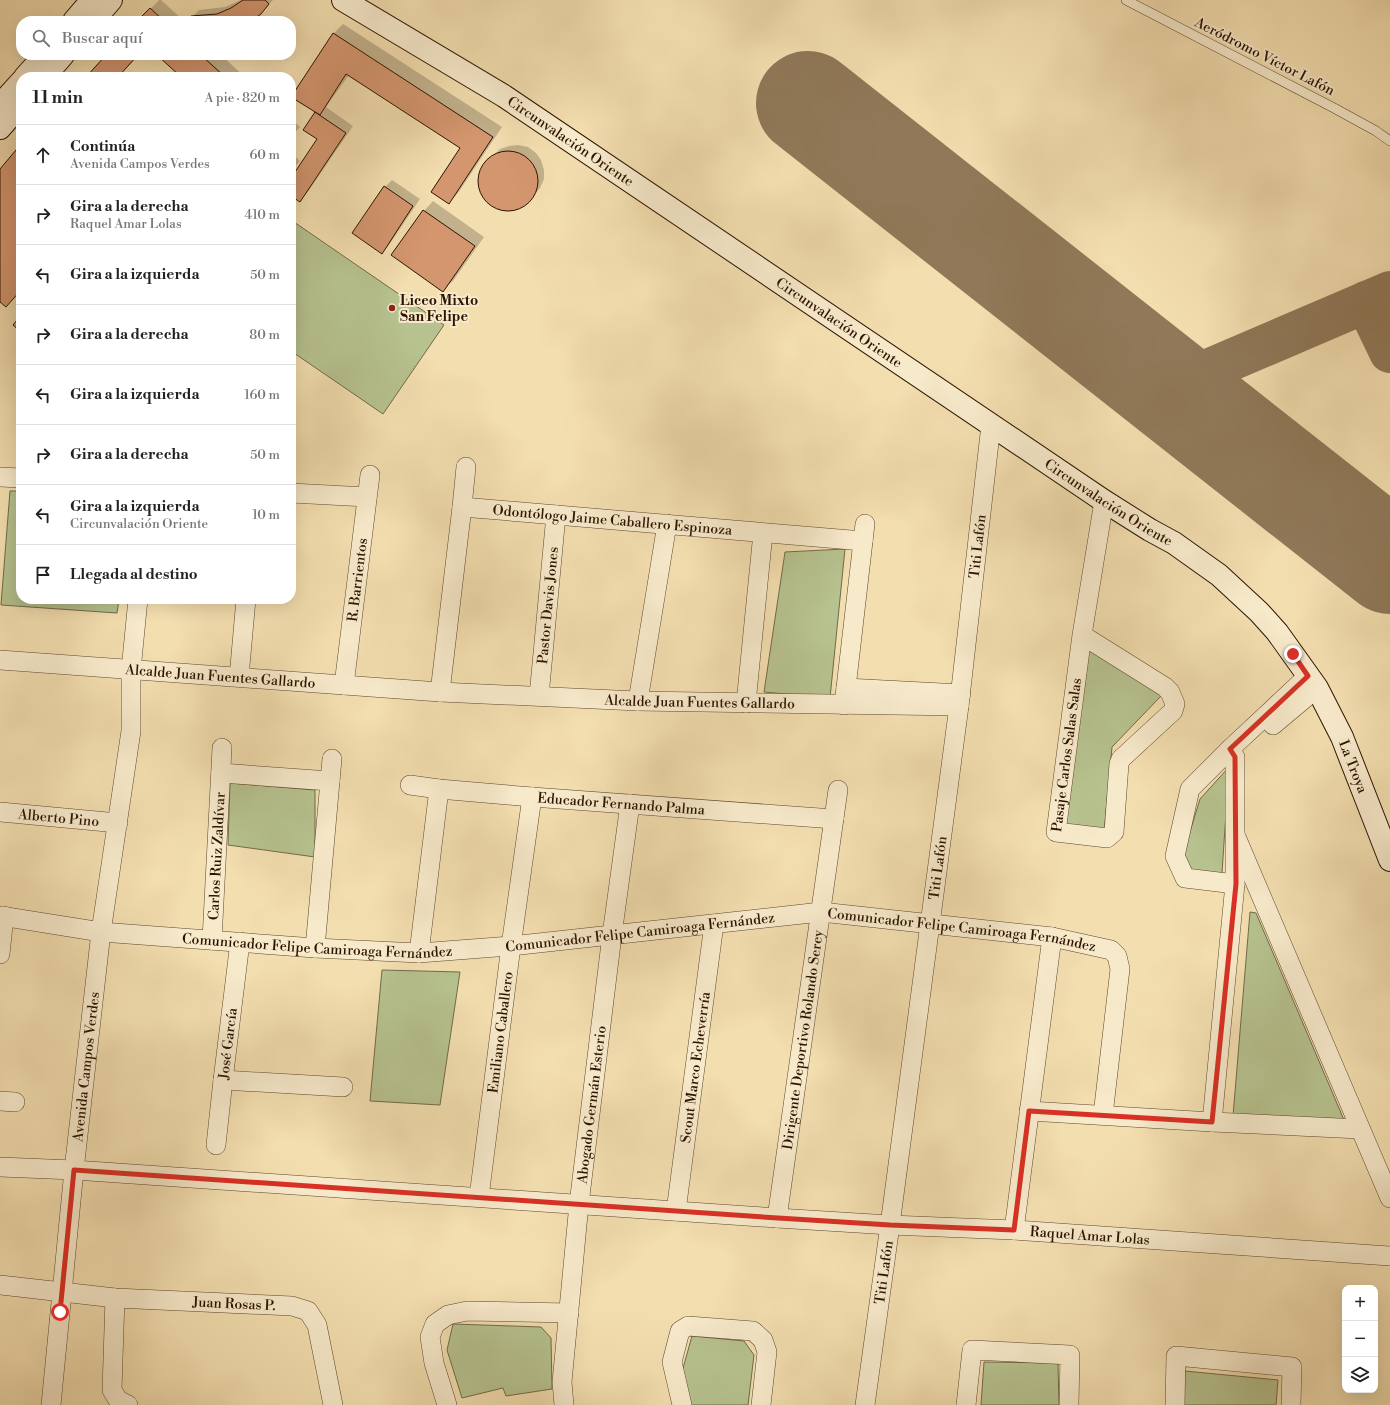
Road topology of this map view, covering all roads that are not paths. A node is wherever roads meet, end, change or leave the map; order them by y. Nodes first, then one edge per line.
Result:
1 (92, 0) edge
2 (111, 0) edge
3 (343, 0) edge
4 (1126, 0) edge
5 (78, 16) edge
6 (97, 16) edge
7 (40, 60) edge
8 (59, 60) edge
9 (30, 72) edge
10 (48, 72) edge
11 (16, 87) edge
12 (0, 105) edge
13 (16, 110) edge
14 (0, 128) edge
15 (1390, 140) edge
16 (991, 425) junction
17 (466, 467) dead end
18 (370, 475) dead end
19 (0, 477) edge
20 (16, 478) edge
21 (296, 493) edge
22 (367, 497) junction
23 (1104, 501) junction
24 (462, 507) junction
25 (556, 515) junction
26 (667, 524) junction
27 (762, 533) junction
28 (138, 604) edge
29 (246, 604) edge
30 (1082, 635) junction
31 (0, 660) edge
32 (131, 670) junction
33 (239, 677) junction
34 (1313, 682) junction
35 (344, 685) junction
36 (440, 692) junction
37 (539, 696) junction
38 (845, 696) junction
39 (960, 700) junction
40 (638, 702) junction
41 (746, 703) junction
42 (222, 748) dead end
43 (1233, 753) junction
44 (332, 759) dead end
45 (220, 773) junction
46 (330, 781) junction
47 (410, 785) dead end
48 (439, 789) junction
49 (838, 790) dead end
50 (532, 797) junction
51 (630, 804) junction
52 (0, 812) edge
53 (834, 819) junction
54 (118, 823) junction
55 (1236, 837) junction
56 (1390, 860) edge
57 (1236, 884) junction
58 (821, 912) junction
59 (2, 916) edge
60 (930, 923) junction
61 (714, 924) junction
62 (101, 932) junction
63 (612, 935) junction
64 (1052, 937) junction
65 (212, 940) junction
66 (240, 942) junction
67 (511, 946) junction
68 (315, 948) junction
69 (419, 953) junction
70 (0, 954) edge
71 (222, 1080) junction
72 (343, 1087) dead end
73 (1029, 1111) junction
74 (1103, 1115) junction
75 (1212, 1122) junction
76 (1360, 1129) junction
77 (216, 1145) dead end
78 (0, 1167) edge
79 (74, 1170) junction
80 (479, 1197) junction
81 (1390, 1198) edge
82 (578, 1204) junction
83 (676, 1211) junction
84 (778, 1218) junction
85 (890, 1225) junction
86 (1014, 1230) junction
87 (1390, 1256) edge
88 (0, 1285) edge
89 (62, 1291) junction
90 (115, 1298) junction
91 (568, 1313) junction
92 (51, 1405) edge
93 (128, 1405) edge
94 (333, 1405) edge
95 (447, 1405) edge
96 (564, 1405) edge
97 (682, 1405) edge
98 (761, 1405) edge
99 (865, 1405) edge
100 (966, 1405) edge
101 (1069, 1405) edge
102 (1175, 1405) edge
103 (1291, 1405) edge

1 - 5 street
2 - 6 street
3 - 16 street, Circunvalación Oriente
4 - 15 lane, Aeródromo Víctor Lafón
7 - 9 street
8 - 10 street
11 - 12 street
13 - 14 street
16 - 23 street, Circunvalación Oriente
16 - 39 street, Titi Lafón
17 - 24 street
18 - 22 street, R. Barrientos
19 - 20 street
21 - 22 street
22 - 35 street, R. Barrientos
23 - 30 street, Pasaje Carlos Salas Salas
23 - 34 street, Circunvalación Oriente
24 - 25 street, Odontólogo Jaime Caballero Espinoza
24 - 36 street
25 - 26 street, Odontólogo Jaime Caballero Espinoza
25 - 37 street, Pastor Davis Jones
26 - 27 street, Odontólogo Jaime Caballero Espinoza
26 - 40 street
27 - 38 street, Odontólogo Jaime Caballero Espinoza
27 - 41 street
28 - 32 street, Avenida Campos Verdes
29 - 33 street
30 - 30 street, Pasaje Carlos Salas Salas
31 - 32 street, Alcalde Juan Fuentes Gallardo
32 - 33 street, Alcalde Juan Fuentes Gallardo
32 - 54 street, Avenida Campos Verdes
33 - 35 street, Alcalde Juan Fuentes Gallardo
34 - 43 street
34 - 56 street, La Troya
35 - 36 street, Alcalde Juan Fuentes Gallardo
36 - 37 street, Alcalde Juan Fuentes Gallardo
37 - 40 street, Alcalde Juan Fuentes Gallardo
38 - 39 street, Alcalde Juan Fuentes Gallardo
38 - 41 street, Alcalde Juan Fuentes Gallardo
39 - 60 street, Titi Lafón
40 - 41 street, Alcalde Juan Fuentes Gallardo
42 - 45 street, Carlos Ruiz Zaldívar
43 - 55 street
43 - 57 street
44 - 46 street
45 - 46 street, Carlos Ruiz Zaldívar
45 - 65 street, Carlos Ruiz Zaldívar
46 - 68 street
47 - 48 street, Educador Fernando Palma
48 - 50 street, Educador Fernando Palma
48 - 69 street
49 - 53 street, Dirigente Deportivo Rolando Serey
50 - 51 street, Educador Fernando Palma
50 - 67 street, Emiliano Caballero
51 - 53 street, Educador Fernando Palma
51 - 63 street, Abogado Germán Esterio
52 - 54 street, Alberto Pino
53 - 58 street, Dirigente Deportivo Rolando Serey
54 - 62 street, Avenida Campos Verdes
55 - 57 street
55 - 76 street
57 - 75 street
58 - 60 street, Comunicador Felipe Camiroaga Fernández
58 - 61 street, Comunicador Felipe Camiroaga Fernández
58 - 84 street, Dirigente Deportivo Rolando Serey
59 - 62 street, Comunicador Felipe Camiroaga Fernández
59 - 70 street
60 - 64 street, Comunicador Felipe Camiroaga Fernández
60 - 85 street, Titi Lafón
61 - 63 street, Comunicador Felipe Camiroaga Fernández
61 - 83 street, Scout Marco Echeverría
62 - 65 street, Comunicador Felipe Camiroaga Fernández
62 - 79 street, Avenida Campos Verdes
63 - 67 street, Comunicador Felipe Camiroaga Fernández
63 - 82 street, Abogado Germán Esterio
64 - 73 street
64 - 74 street, Comunicador Felipe Camiroaga Fernández
65 - 66 street, Comunicador Felipe Camiroaga Fernández
66 - 68 street, Comunicador Felipe Camiroaga Fernández
66 - 71 street, José García
67 - 69 street, Comunicador Felipe Camiroaga Fernández
67 - 80 street, Emiliano Caballero
68 - 69 street, Comunicador Felipe Camiroaga Fernández
71 - 72 street
71 - 77 street, José García
73 - 74 street
73 - 86 street
74 - 75 street
75 - 76 street
76 - 81 street
78 - 79 street, Raquel Amar Lolas
79 - 80 street, Raquel Amar Lolas
79 - 89 street, Avenida Campos Verdes
80 - 82 street, Raquel Amar Lolas
82 - 83 street, Raquel Amar Lolas
82 - 91 street, Abogado Germán Esterio
83 - 84 street, Raquel Amar Lolas
84 - 85 street, Raquel Amar Lolas
85 - 86 street, Raquel Amar Lolas
85 - 99 street, Titi Lafón
86 - 87 street, Raquel Amar Lolas
88 - 89 street, Juan Rosas P.
89 - 90 street, Juan Rosas P.
89 - 92 street, Avenida Campos Verdes
90 - 93 street
90 - 94 street, Juan Rosas P.
91 - 95 street
91 - 96 street, Abogado Germán Esterio
97 - 98 street
100 - 101 street
102 - 103 street

